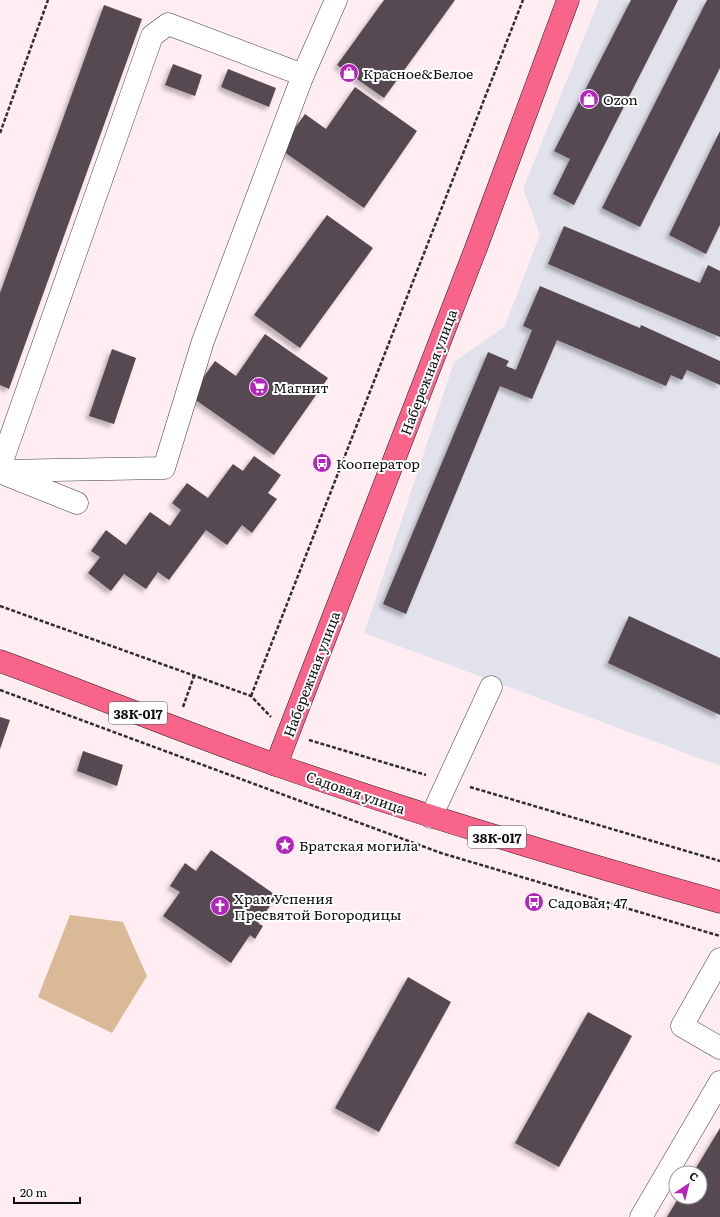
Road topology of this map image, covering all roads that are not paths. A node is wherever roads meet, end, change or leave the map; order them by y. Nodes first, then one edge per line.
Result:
1 (336, 0) edge
2 (568, 0) edge
3 (303, 75) junction
4 (0, 467) edge
5 (0, 471) edge
6 (77, 504) dead end
7 (0, 660) edge
8 (491, 686) dead end
9 (276, 765) junction
10 (431, 817) junction
11 (720, 902) edge
12 (720, 959) edge
13 (720, 1048) edge
14 (720, 1082) edge
15 (641, 1217) edge

1 - 3 lane
2 - 9 main road, Набережная улица
3 - 4 lane
3 - 5 lane
5 - 6 lane
7 - 9 main road, Садовая улица / 38К-017
8 - 10 lane
9 - 10 main road, Садовая улица / 38К-017
10 - 11 main road, Садовая улица / 38К-017
12 - 13 lane
14 - 15 lane

